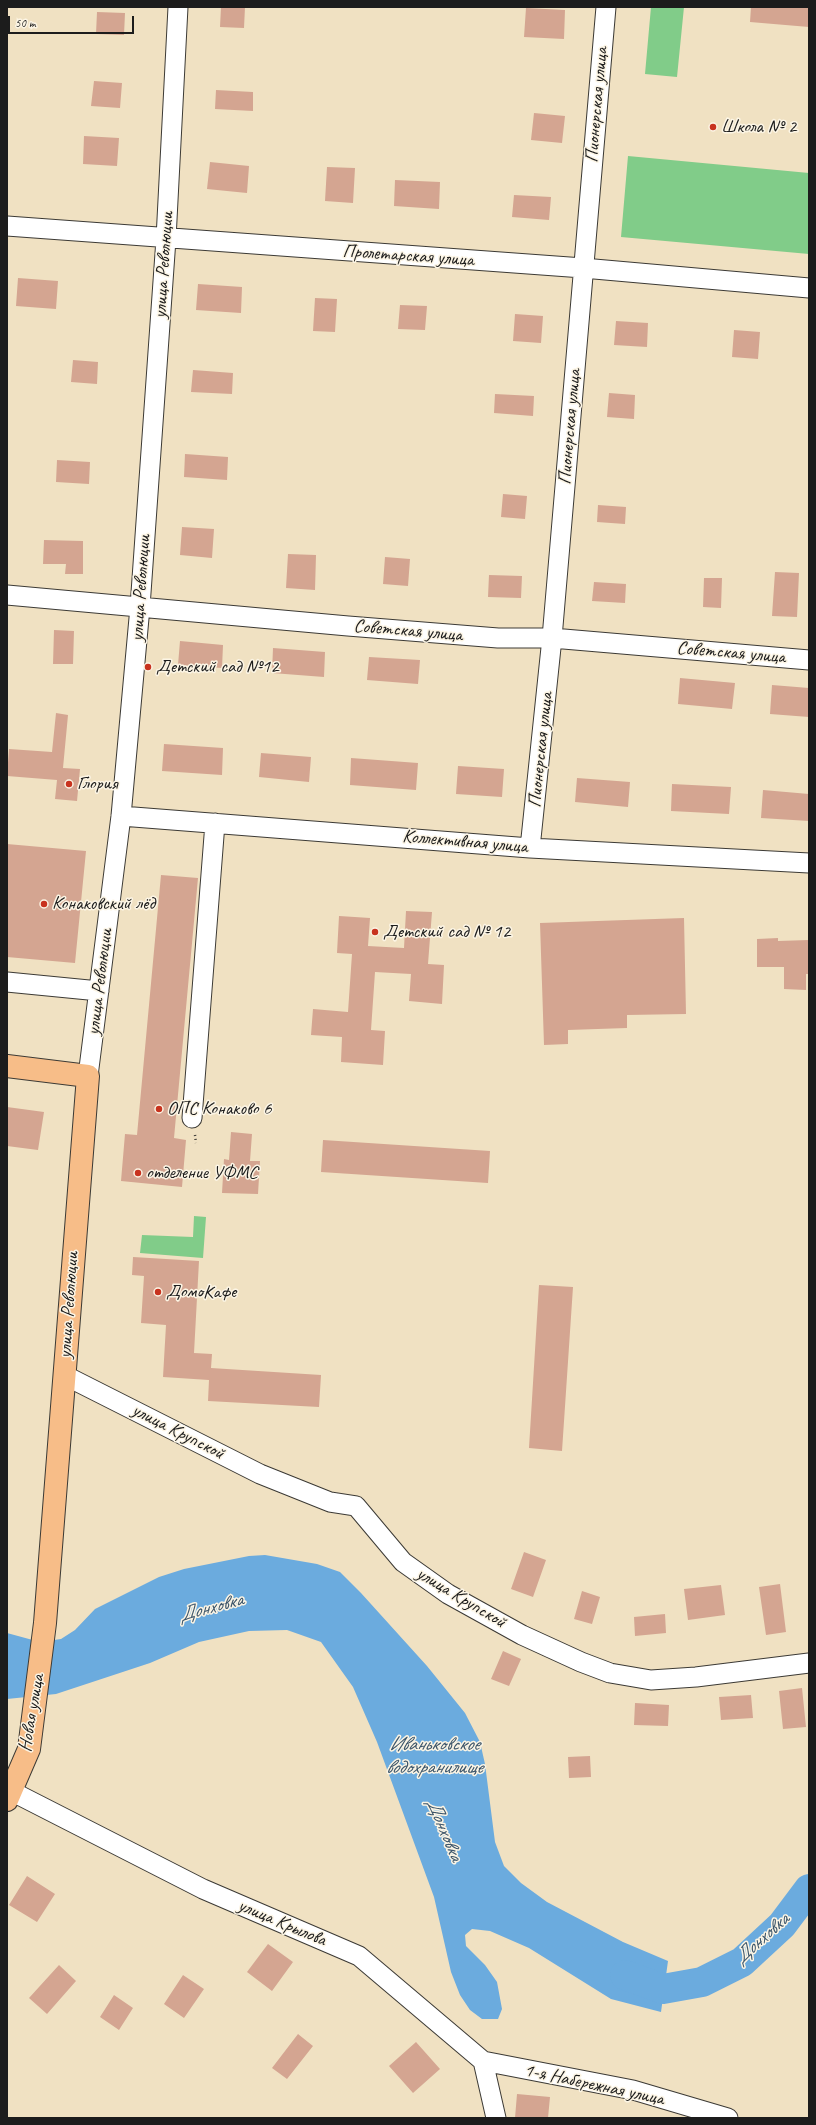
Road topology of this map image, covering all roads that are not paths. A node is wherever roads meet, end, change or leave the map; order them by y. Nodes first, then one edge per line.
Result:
1 (178, 7) edge
2 (606, 7) edge
3 (7, 226) edge
4 (166, 239) junction
5 (583, 268) junction
6 (809, 288) edge
7 (7, 595) edge
8 (140, 607) junction
9 (552, 638) junction
10 (809, 660) edge
11 (121, 816) junction
12 (215, 823) junction
13 (530, 848) junction
14 (809, 863) edge
15 (7, 982) edge
16 (99, 991) junction
17 (7, 1066) edge
18 (88, 1076) junction
19 (192, 1118) dead end
20 (64, 1375) junction
21 (45, 1623) joint
22 (809, 1663) edge
23 (8, 1793) edge
24 (483, 2061) junction
25 (496, 2118) edge
26 (728, 2118) edge

1 - 4 street, улица Революции
2 - 5 street, Пионерская улица
3 - 4 street, Пролетарская улица
4 - 5 street, Пролетарская улица
4 - 8 street, улица Революции
5 - 6 street, Пролетарская улица
5 - 9 street, Пионерская улица
7 - 8 street, Советская улица
8 - 9 street, Советская улица
8 - 11 street, улица Революции
9 - 10 street, Советская улица
9 - 13 street, Пионерская улица
11 - 12 street, Коллективная улица
11 - 16 street, улица Революции
12 - 13 street, Коллективная улица
12 - 19 street
13 - 14 street, Коллективная улица
15 - 16 street
16 - 18 street, улица Революции
17 - 18 main road
18 - 20 main road, улица Революции
20 - 21 main road, улица Революции
20 - 22 street, улица Крупской
21 - 23 main road, Новая улица
23 - 24 street, улица Крылова
24 - 25 street
24 - 26 street, 1-я Набережная улица

